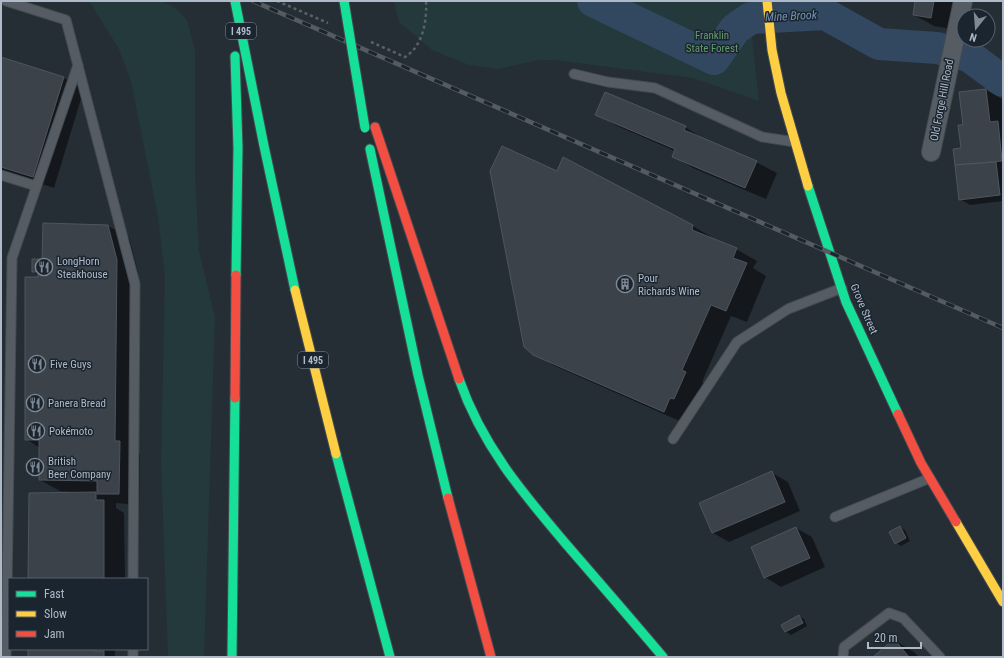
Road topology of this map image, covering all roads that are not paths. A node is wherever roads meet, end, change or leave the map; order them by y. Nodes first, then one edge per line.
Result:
1 (6, 1) edge
2 (230, 1) edge
3 (235, 1) edge
4 (344, 1) edge
5 (767, 1) edge
6 (963, 1) edge
7 (78, 65) junction
8 (574, 74) dead end
9 (370, 128) junction
10 (795, 142) junction
11 (931, 152) dead end
12 (1, 176) edge
13 (36, 186) junction
14 (842, 288) junction
15 (674, 439) dead end
16 (930, 478) junction
17 (835, 517) dead end
18 (133, 578) edge
19 (1003, 602) edge
20 (3, 630) edge
21 (232, 637) junction
22 (6, 657) edge
23 (228, 657) edge
24 (232, 657) edge
25 (390, 657) edge
26 (491, 657) edge
27 (663, 657) edge
28 (843, 657) edge
29 (940, 657) edge

1 - 7 lane
2 - 21 main road
3 - 25 main road, I 495
4 - 9 main road, bridge
5 - 10 main road, Grove Street
6 - 11 street, Old Forge Hill Road
7 - 13 lane
7 - 18 lane
8 - 10 lane
9 - 26 main road
9 - 27 main road
10 - 14 main road, Grove Street
12 - 13 lane
13 - 20 lane
14 - 15 lane
14 - 16 main road, Grove Street
16 - 17 lane
16 - 19 main road, Grove Street
20 - 22 lane
21 - 23 main road
21 - 24 main road
28 - 29 lane

